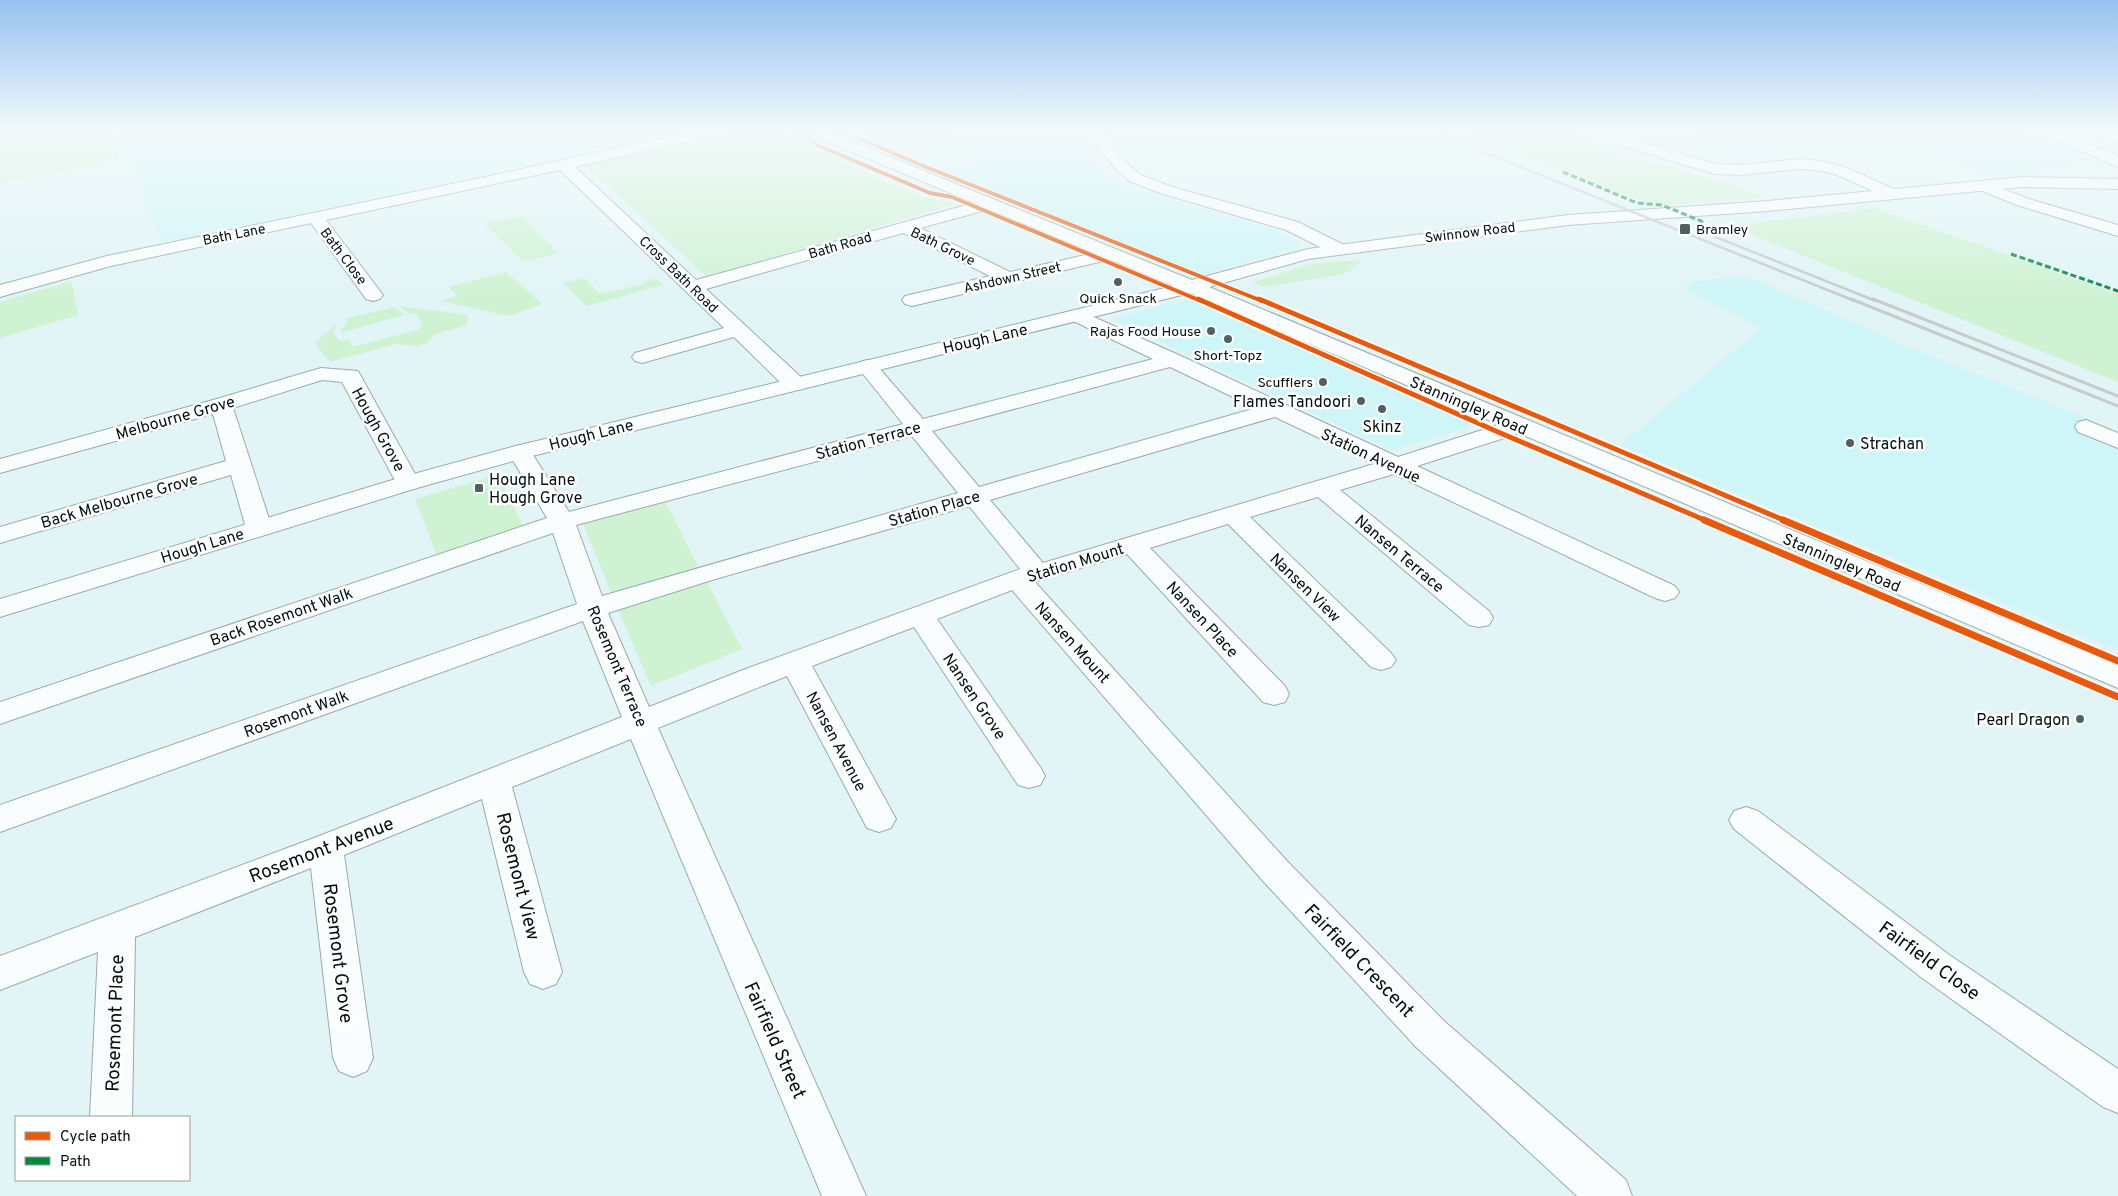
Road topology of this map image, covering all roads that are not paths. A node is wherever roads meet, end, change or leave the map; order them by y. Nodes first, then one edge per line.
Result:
1 (447, 189) edge
2 (589, 189) edge
3 (952, 189) edge
4 (1163, 189) edge
5 (1880, 189) edge
6 (1951, 189) edge
7 (1990, 189) edge
8 (1892, 194) junction
9 (988, 204) junction
10 (315, 217) junction
11 (904, 227) junction
12 (2118, 231) edge
13 (1338, 249) junction
14 (1112, 254) junction
15 (1008, 278) junction
16 (1190, 286) junction
17 (692, 287) junction
18 (0, 292) edge
19 (373, 295) dead end
20 (912, 300) dead end
21 (1078, 316) junction
22 (738, 330) junction
23 (642, 357) dead end
24 (1174, 360) junction
25 (867, 366) junction
26 (350, 376) joint
27 (794, 384) junction
28 (221, 405) junction
29 (1276, 410) junction
30 (1518, 426) junction
31 (917, 427) junction
32 (2086, 427) dead end
33 (2118, 441) edge
34 (520, 452) junction
35 (238, 465) junction
36 (0, 466) edge
37 (1394, 466) junction
38 (408, 483) junction
39 (1321, 488) junction
40 (975, 496) junction
41 (1232, 514) junction
42 (562, 521) junction
43 (259, 528) junction
44 (0, 535) edge
45 (1132, 544) junction
46 (1027, 576) junction
47 (1665, 592) dead end
48 (0, 608) edge
49 (592, 608) junction
50 (921, 616) junction
51 (1478, 618) dead end
52 (1381, 660) dead end
53 (795, 663) junction
54 (2118, 678) edge
55 (1274, 694) dead end
56 (1130, 704) joint
57 (0, 713) edge
58 (641, 722) junction
59 (1029, 776) dead end
60 (494, 781) junction
61 (0, 819) edge
62 (879, 819) dead end
63 (1746, 820) dead end
64 (326, 848) junction
65 (708, 884) joint
66 (117, 928) junction
67 (543, 972) dead end
68 (0, 973) edge
69 (353, 1058) dead end
70 (2118, 1094) edge
71 (111, 1116) edge
72 (844, 1196) edge
73 (1610, 1196) edge

1 - 10 main road, Bath Lane
2 - 17 main road, Cross Bath Road
3 - 9 main road, Stanningley Road
4 - 13 main road
5 - 8 main road
6 - 8 main road, Swinnow Road
7 - 12 main road
8 - 13 main road, Swinnow Road
9 - 11 main road, Bath Road
9 - 14 main road, Stanningley Road
10 - 18 main road, Bath Lane
10 - 19 main road, Bath Close
11 - 15 main road, Bath Grove
11 - 17 main road, Bath Road
13 - 16 main road, Swinnow Road
14 - 15 main road, Ashdown Street
14 - 16 main road, Stanningley Road
15 - 20 main road, Ashdown Street
16 - 21 main road, Hough Lane
16 - 30 main road, Stanningley Road
17 - 22 main road, Cross Bath Road
21 - 24 main road, Station Avenue
21 - 25 main road, Hough Lane
22 - 23 main road
22 - 27 main road, Cross Bath Road
24 - 29 main road, Station Avenue
24 - 31 main road, Station Terrace
25 - 27 main road, Hough Lane
25 - 31 main road, Nansen Mount
26 - 28 main road, Melbourne Grove
26 - 38 main road, Hough Grove
27 - 34 main road, Hough Lane
28 - 35 main road
28 - 36 main road, Melbourne Grove
29 - 37 main road, Station Avenue
29 - 40 main road, Station Place
30 - 37 main road, Station Mount
30 - 54 main road, Stanningley Road
31 - 40 main road, Nansen Mount
31 - 42 main road, Station Terrace
32 - 33 main road
34 - 38 main road, Hough Lane
34 - 42 main road, Rosemont Terrace
35 - 43 main road
35 - 44 main road, Back Melbourne Grove
37 - 39 main road, Station Mount
37 - 47 main road, Station Avenue
38 - 43 main road, Hough Lane
39 - 41 main road, Station Mount
39 - 51 main road, Nansen Terrace
40 - 46 main road, Nansen Mount
40 - 49 main road, Station Place
41 - 45 main road, Station Mount
41 - 52 main road, Nansen View
42 - 49 main road, Rosemont Terrace
42 - 57 main road, Back Rosemont Walk
43 - 48 main road, Hough Lane
45 - 46 main road, Station Mount
45 - 55 main road, Nansen Place
46 - 50 main road, Station Mount
46 - 56 main road, Nansen Mount
49 - 58 main road, Rosemont Terrace
49 - 61 main road, Rosemont Walk
50 - 53 main road, Station Mount
50 - 59 main road, Nansen Grove
53 - 58 main road, Station Mount
53 - 62 main road, Nansen Avenue
56 - 73 main road, Fairfield Crescent
58 - 60 main road, Rosemont Avenue
58 - 65 main road, Rosemont Terrace
60 - 64 main road, Rosemont Avenue
60 - 67 main road, Rosemont View
63 - 70 main road, Fairfield Close
64 - 66 main road, Rosemont Avenue
64 - 69 main road, Rosemont Grove
65 - 72 main road, Fairfield Street
66 - 68 main road, Rosemont Avenue
66 - 71 main road, Rosemont Place

